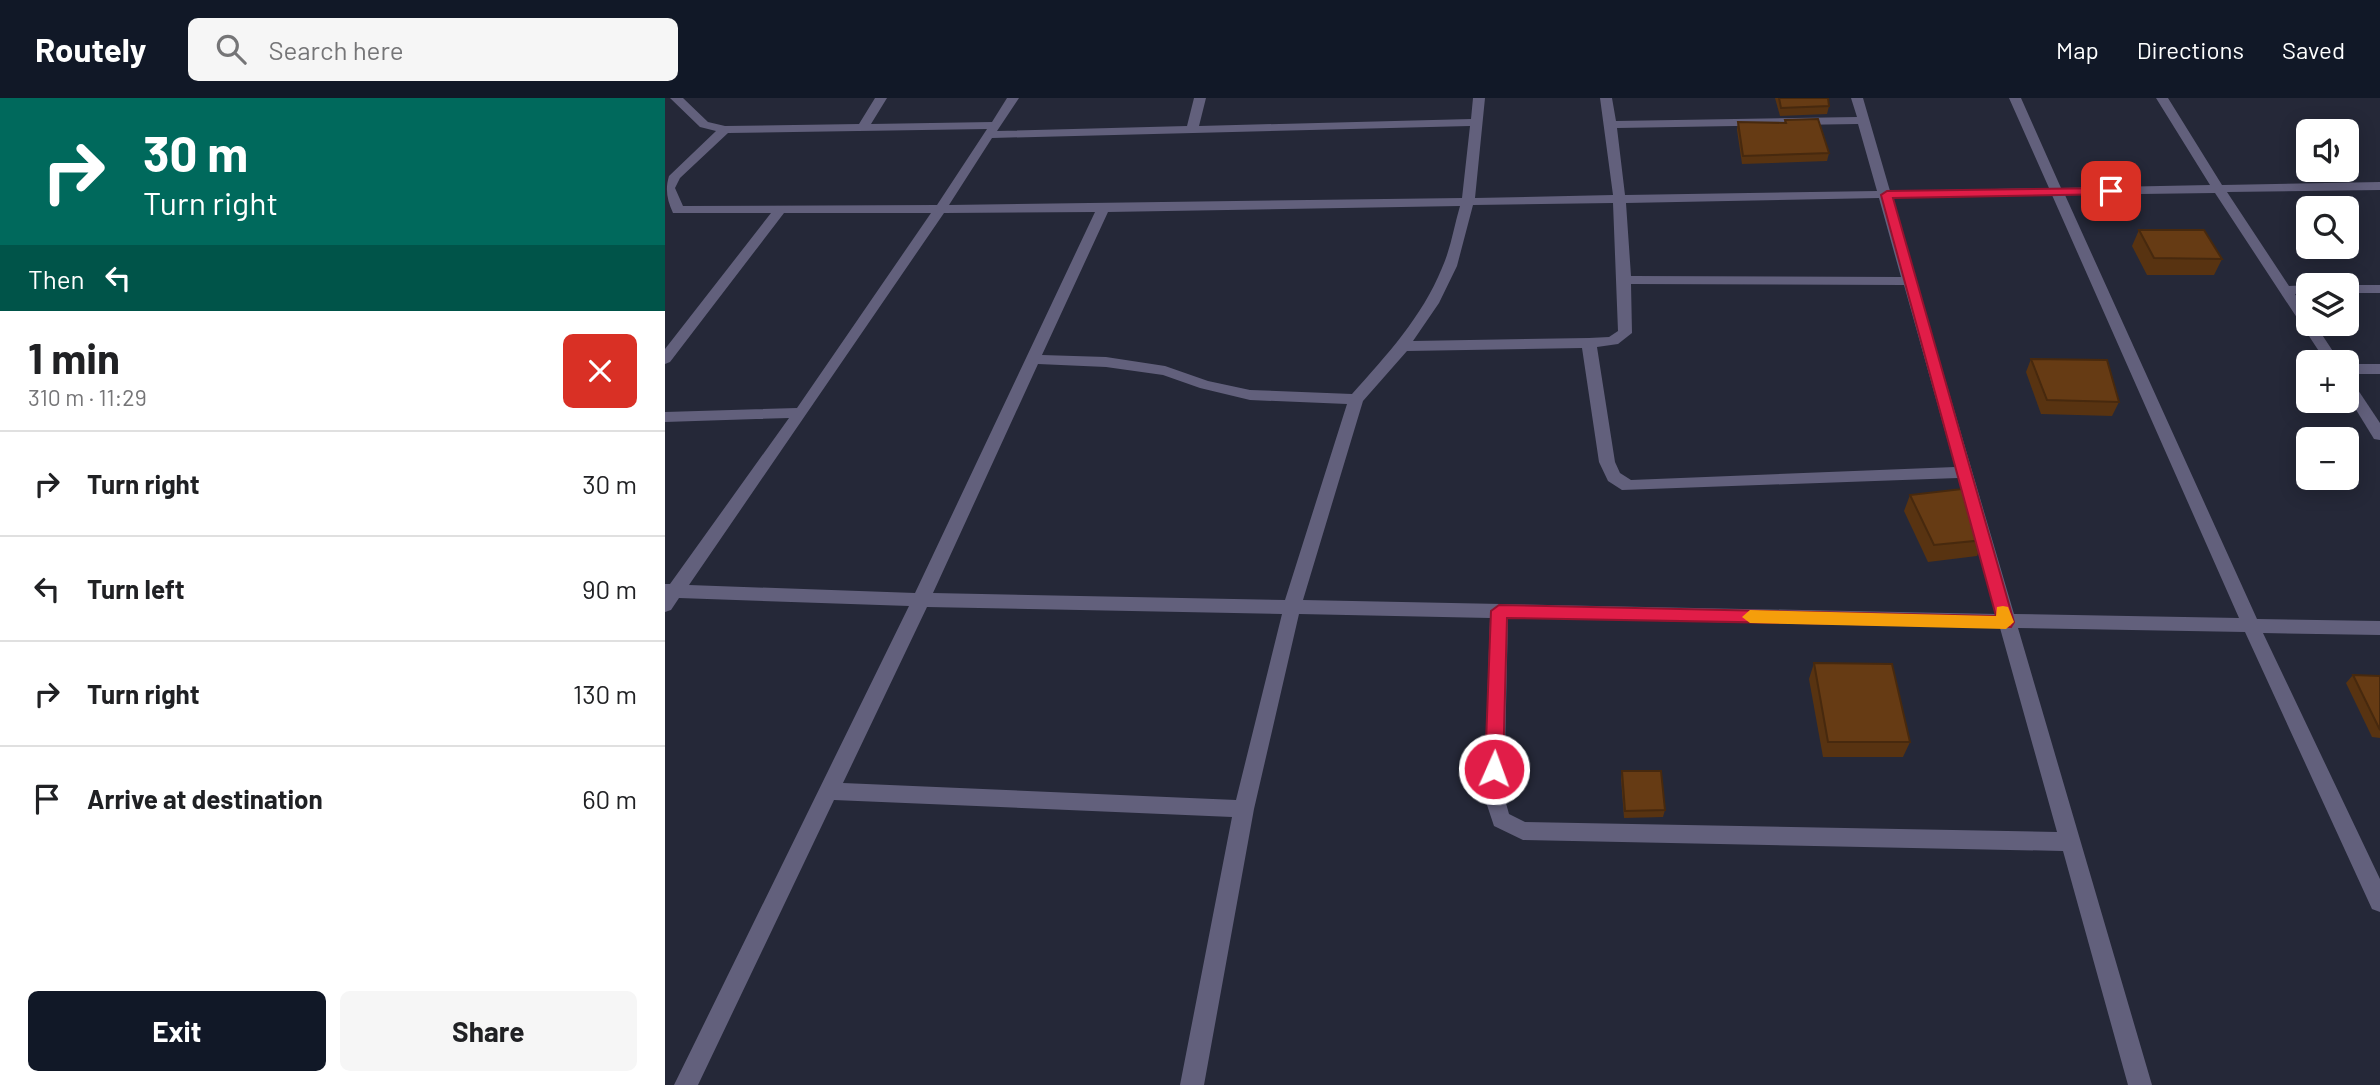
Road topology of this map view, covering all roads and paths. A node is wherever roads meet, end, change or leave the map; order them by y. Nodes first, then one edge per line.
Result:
1 (676, 98) edge
2 (881, 98) edge
3 (1013, 98) edge
4 (1200, 98) edge
5 (1479, 98) edge
6 (1606, 98) edge
7 (1857, 98) edge
8 (2015, 98) edge
9 (2162, 98) edge
10 (1863, 120) junction
11 (1477, 122) junction
12 (1611, 125) junction
13 (863, 127) junction
14 (1192, 129) junction
15 (725, 130) junction
16 (991, 130) junction
17 (2380, 186) edge
18 (2218, 188) junction
19 (2057, 192) junction
20 (1887, 195) junction
21 (1618, 197) junction
22 (1468, 200) junction
23 (941, 208) junction
24 (1103, 208) junction
25 (780, 210) junction
26 (1625, 280) junction
27 (1910, 281) junction
28 (2359, 289) edge
29 (2380, 289) edge
30 (2286, 290) junction
31 (2296, 290) edge
32 (1589, 343) junction
33 (1403, 346) junction
34 (2325, 350) edge
35 (665, 359) edge
36 (1034, 359) junction
37 (2359, 369) edge
38 (2380, 369) edge
39 (1356, 399) junction
40 (2359, 403) edge
41 (801, 413) junction
42 (665, 417) edge
43 (2380, 435) edge
44 (1964, 472) junction
45 (668, 596) edge
46 (921, 600) junction
47 (1292, 607) junction
48 (1499, 611) junction
49 (2006, 622) junction
50 (2251, 626) junction
51 (2380, 628) edge
52 (829, 791) junction
53 (1244, 809) junction
54 (2070, 842) junction
55 (2380, 902) edge
56 (686, 1085) edge
57 (1192, 1085) edge
58 (2140, 1085) edge

1 - 15 street
2 - 13 street
3 - 16 street
4 - 14 street
5 - 11 street
6 - 12 street
7 - 10 street
8 - 19 street
9 - 18 street
10 - 12 street
10 - 20 street
11 - 14 street
11 - 22 street
12 - 21 street
13 - 15 street
13 - 16 street
14 - 16 street
15 - 25 street
16 - 23 street
17 - 18 street
18 - 19 street
18 - 30 street
19 - 20 street
19 - 50 street
20 - 21 street
20 - 27 street
21 - 22 street
21 - 26 street
22 - 24 street
22 - 33 street
23 - 24 street
23 - 25 street
23 - 41 street
24 - 36 street
25 - 35 street
26 - 27 street
26 - 32 street
27 - 44 street
28 - 29 street
30 - 31 street
30 - 34 street
32 - 33 street
32 - 44 street
33 - 39 street
36 - 39 street
36 - 46 street
37 - 38 street
39 - 47 street
40 - 43 street
41 - 42 street
41 - 45 street
44 - 49 street
45 - 46 street
46 - 47 street
46 - 52 street
47 - 48 street
47 - 53 street
48 - 49 street
48 - 54 street
49 - 50 street
49 - 54 street
50 - 51 street
50 - 55 street
52 - 53 street
52 - 56 street
53 - 57 street
54 - 58 street

